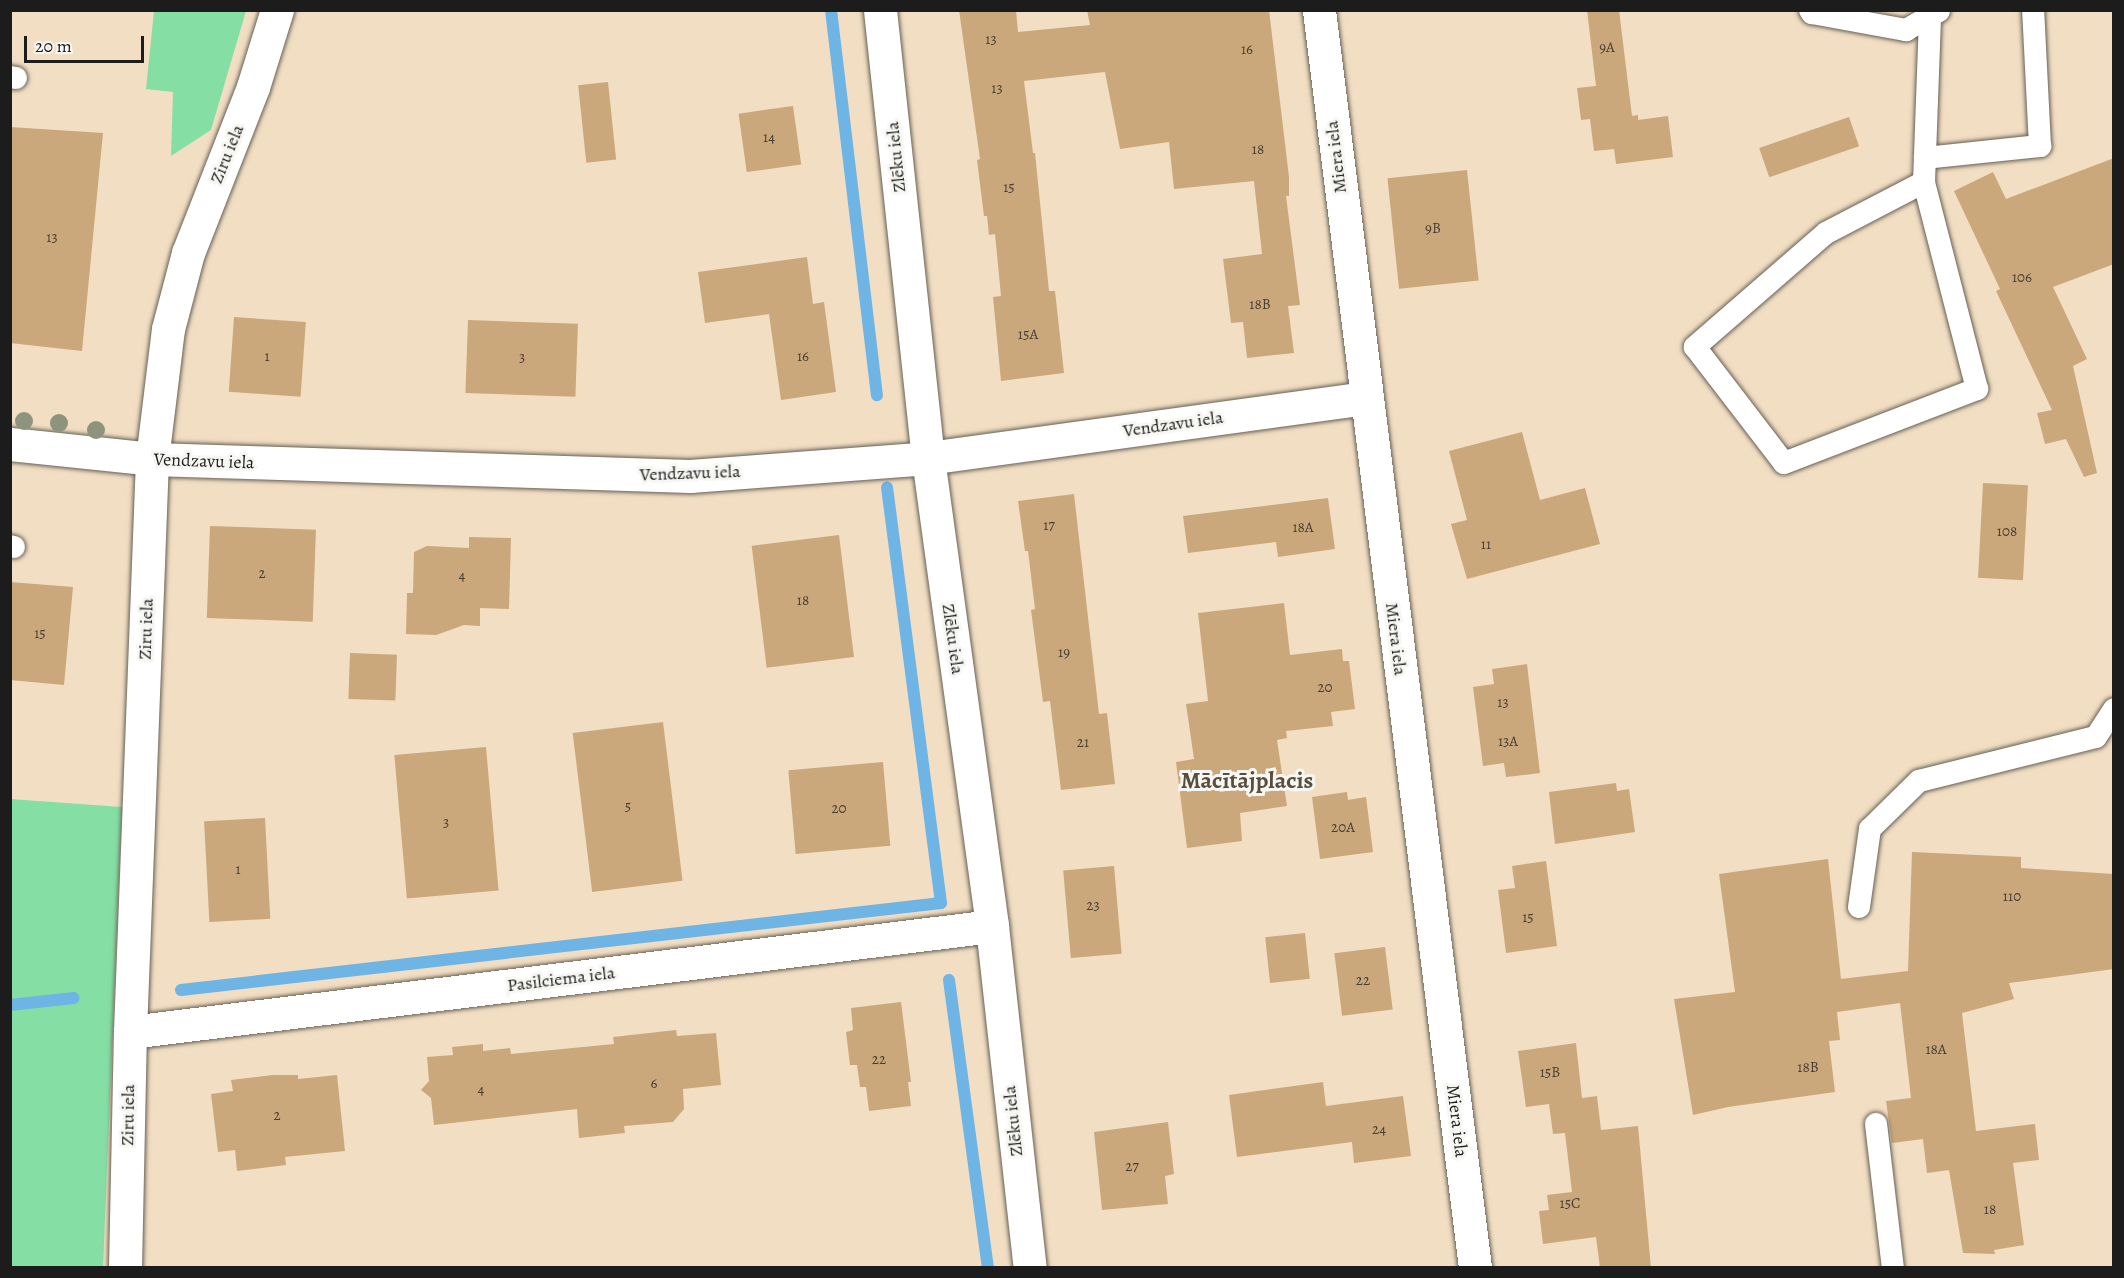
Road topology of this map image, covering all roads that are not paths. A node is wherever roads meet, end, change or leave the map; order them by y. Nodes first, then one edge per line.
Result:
1 (277, 10) edge
2 (880, 10) edge
3 (1319, 10) edge
4 (1810, 10) edge
5 (2033, 10) edge
6 (1935, 13) edge
7 (1925, 158) junction
8 (1924, 182) junction
9 (1365, 398) junction
10 (10, 444) edge
11 (928, 458) junction
12 (152, 459) junction
13 (2114, 709) edge
14 (1859, 906) dead end
15 (992, 926) junction
16 (130, 1032) junction
17 (1876, 1124) dead end
18 (126, 1268) edge
19 (1030, 1268) edge
20 (1476, 1268) edge
21 (1893, 1268) edge

1 - 12 street, Ziru iela
2 - 11 street, Zlēku iela
3 - 9 street, Miera iela
4 - 6 lane
5 - 7 lane
6 - 7 lane
7 - 8 lane
8 - 8 lane
9 - 11 street, Vendzavu iela
9 - 20 street, Miera iela
10 - 12 street, Vendzavu iela
11 - 12 street, Vendzavu iela
11 - 15 street, Zlēku iela
12 - 16 street, Ziru iela
13 - 14 lane
15 - 16 street, Pasilciema iela
15 - 19 street, Zlēku iela
16 - 18 street, Ziru iela
17 - 21 lane

